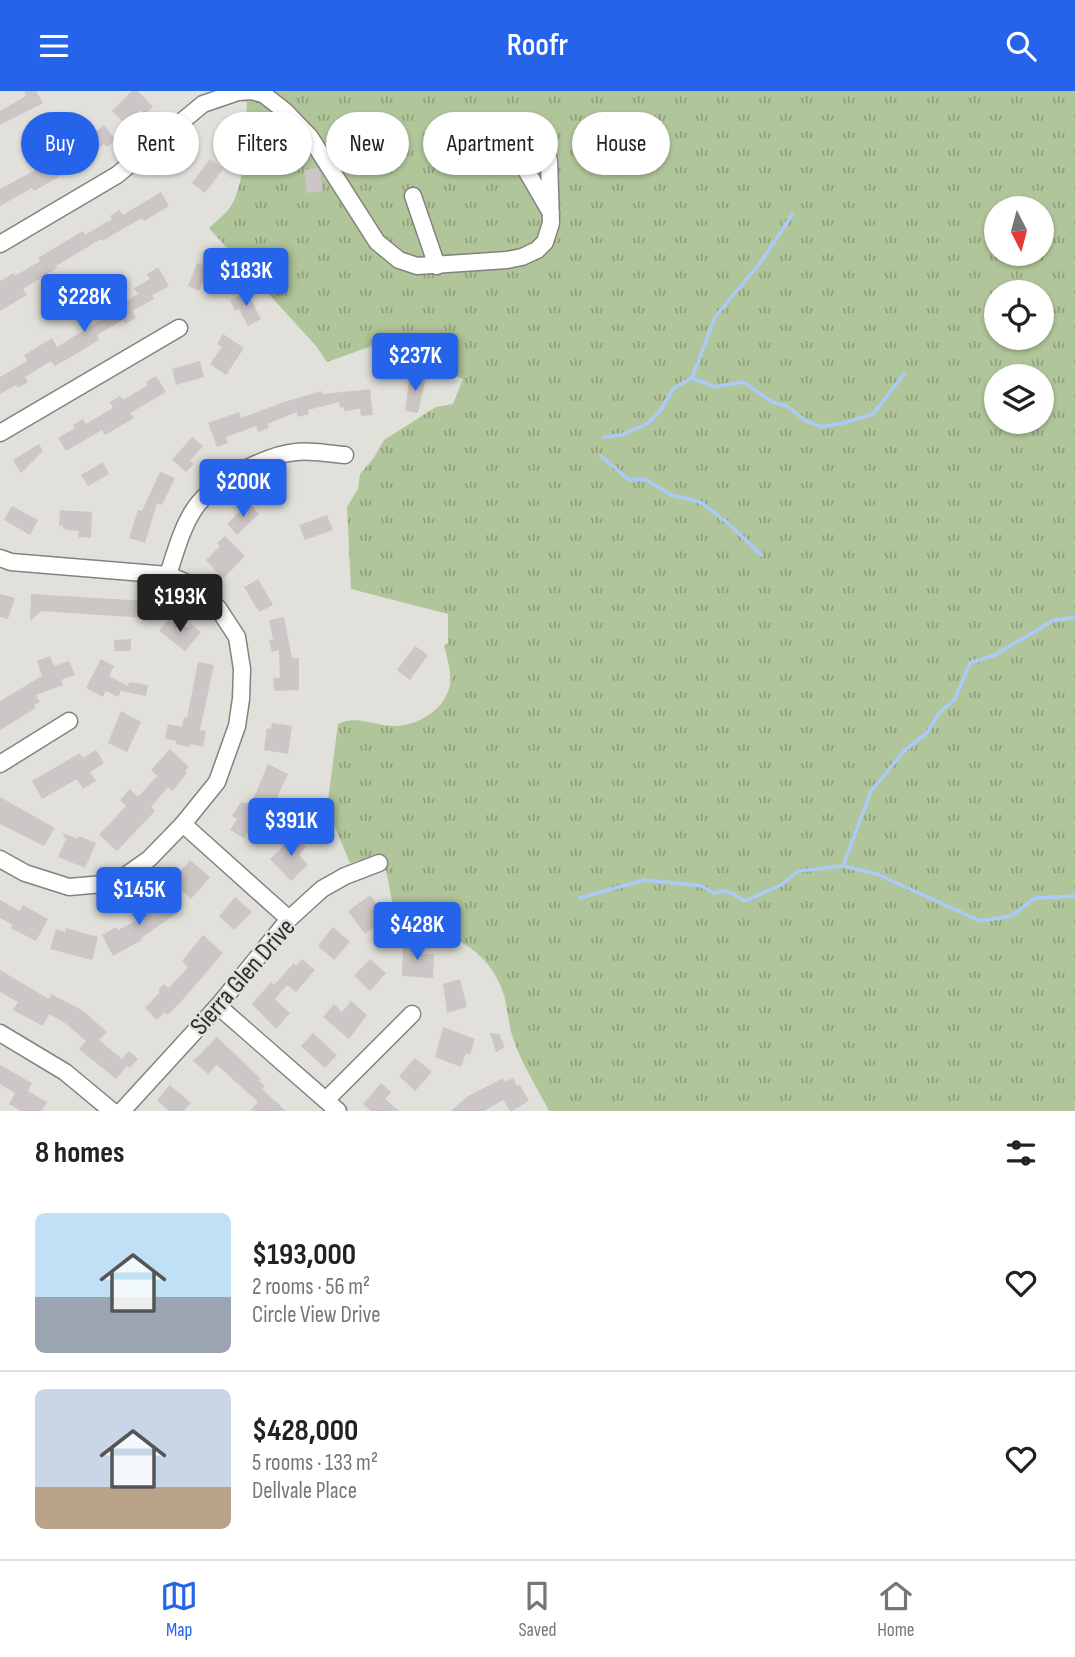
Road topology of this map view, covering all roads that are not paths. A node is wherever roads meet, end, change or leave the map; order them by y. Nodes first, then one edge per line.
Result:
1 (412, 196) dead end
2 (551, 213) dead end
3 (0, 244) edge
4 (437, 266) junction
5 (179, 328) dead end
6 (0, 433) edge
7 (345, 454) dead end
8 (0, 558) edge
9 (168, 575) junction
10 (69, 721) dead end
11 (0, 764) edge
12 (184, 824) junction
13 (0, 859) edge
14 (379, 863) dead end
15 (289, 919) junction
16 (218, 1006) junction
17 (412, 1014) dead end
18 (0, 1033) edge
19 (332, 1105) edge
20 (112, 1111) edge
21 (122, 1111) edge

1 - 4 street
2 - 4 street
3 - 4 street
5 - 6 street
7 - 9 street
8 - 9 street
9 - 12 street
10 - 11 street
12 - 13 street
12 - 15 street
14 - 15 street, Sierra Glen Drive
15 - 16 street, Sierra Glen Drive
16 - 19 street
16 - 21 street, Sierra Glen Drive
17 - 19 street
18 - 20 street

